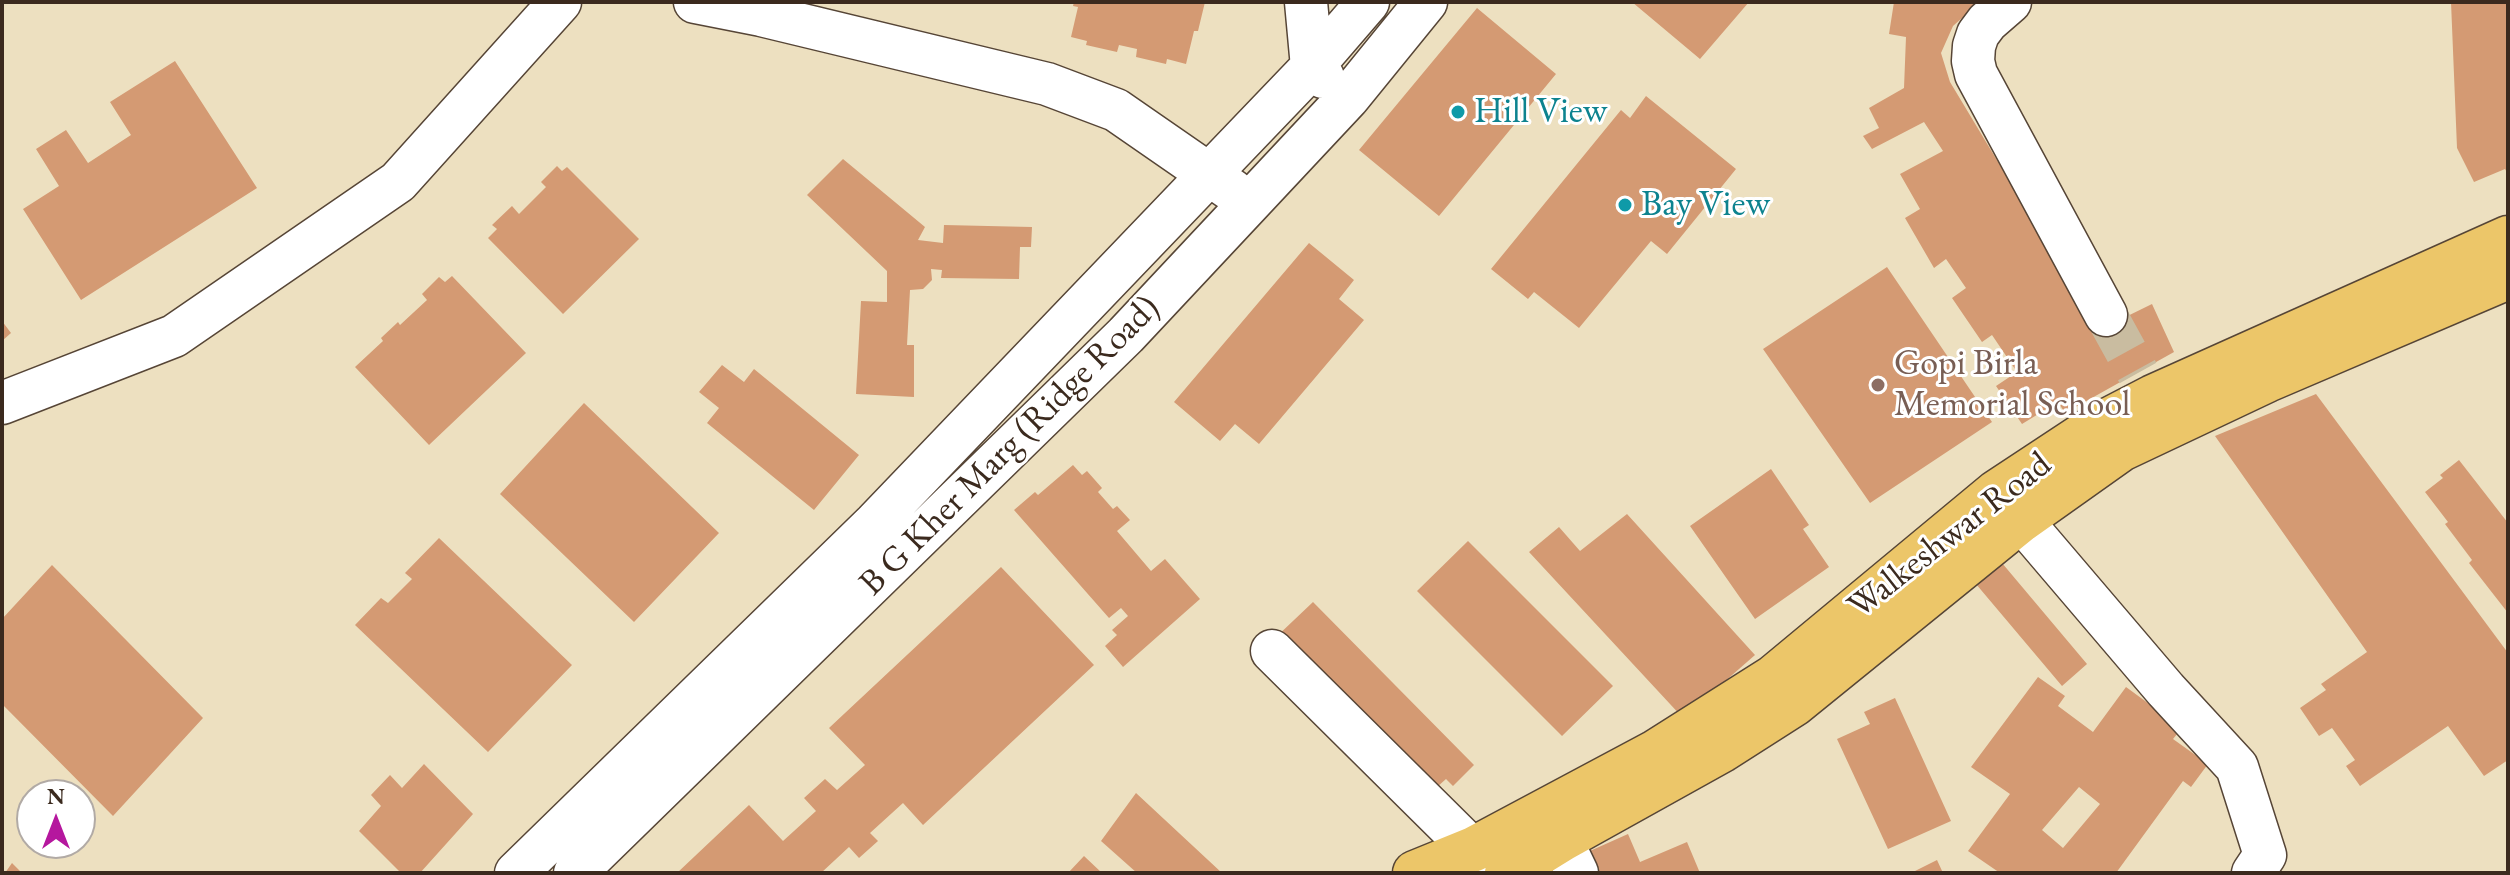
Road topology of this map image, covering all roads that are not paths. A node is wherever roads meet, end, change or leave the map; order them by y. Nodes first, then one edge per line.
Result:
1 (560, 2) edge
2 (695, 2) edge
3 (1306, 2) edge
4 (1368, 2) edge
5 (2010, 2) edge
6 (1416, 5) edge
7 (1312, 67) junction
8 (1348, 98) junction
9 (1210, 174) junction
10 (1250, 204) junction
11 (2499, 262) edge
12 (2106, 315) tunnel mouth
13 (2, 403) edge
14 (2009, 506) junction
15 (1272, 651) dead end
16 (1562, 840) edge
17 (1493, 865) edge
18 (516, 873) edge
19 (575, 873) edge
20 (1415, 873) edge
21 (2253, 873) edge

1 - 13 street
2 - 9 street
3 - 7 street
4 - 7 street, B G Kher Marg (Ridge Road)
5 - 12 street
6 - 8 street, B G Kher Marg (Ridge Road)
7 - 8 street
7 - 9 street, B G Kher Marg (Ridge Road)
8 - 10 street, B G Kher Marg (Ridge Road)
9 - 10 street
9 - 18 street, B G Kher Marg (Ridge Road)
10 - 19 street, B G Kher Marg (Ridge Road)
11 - 14 main road, Walkeshwar Road
14 - 16 main road, Walkeshwar Road
14 - 21 street
15 - 17 street
16 - 17 main road, Walkeshwar Road
17 - 20 main road, Walkeshwar Road

